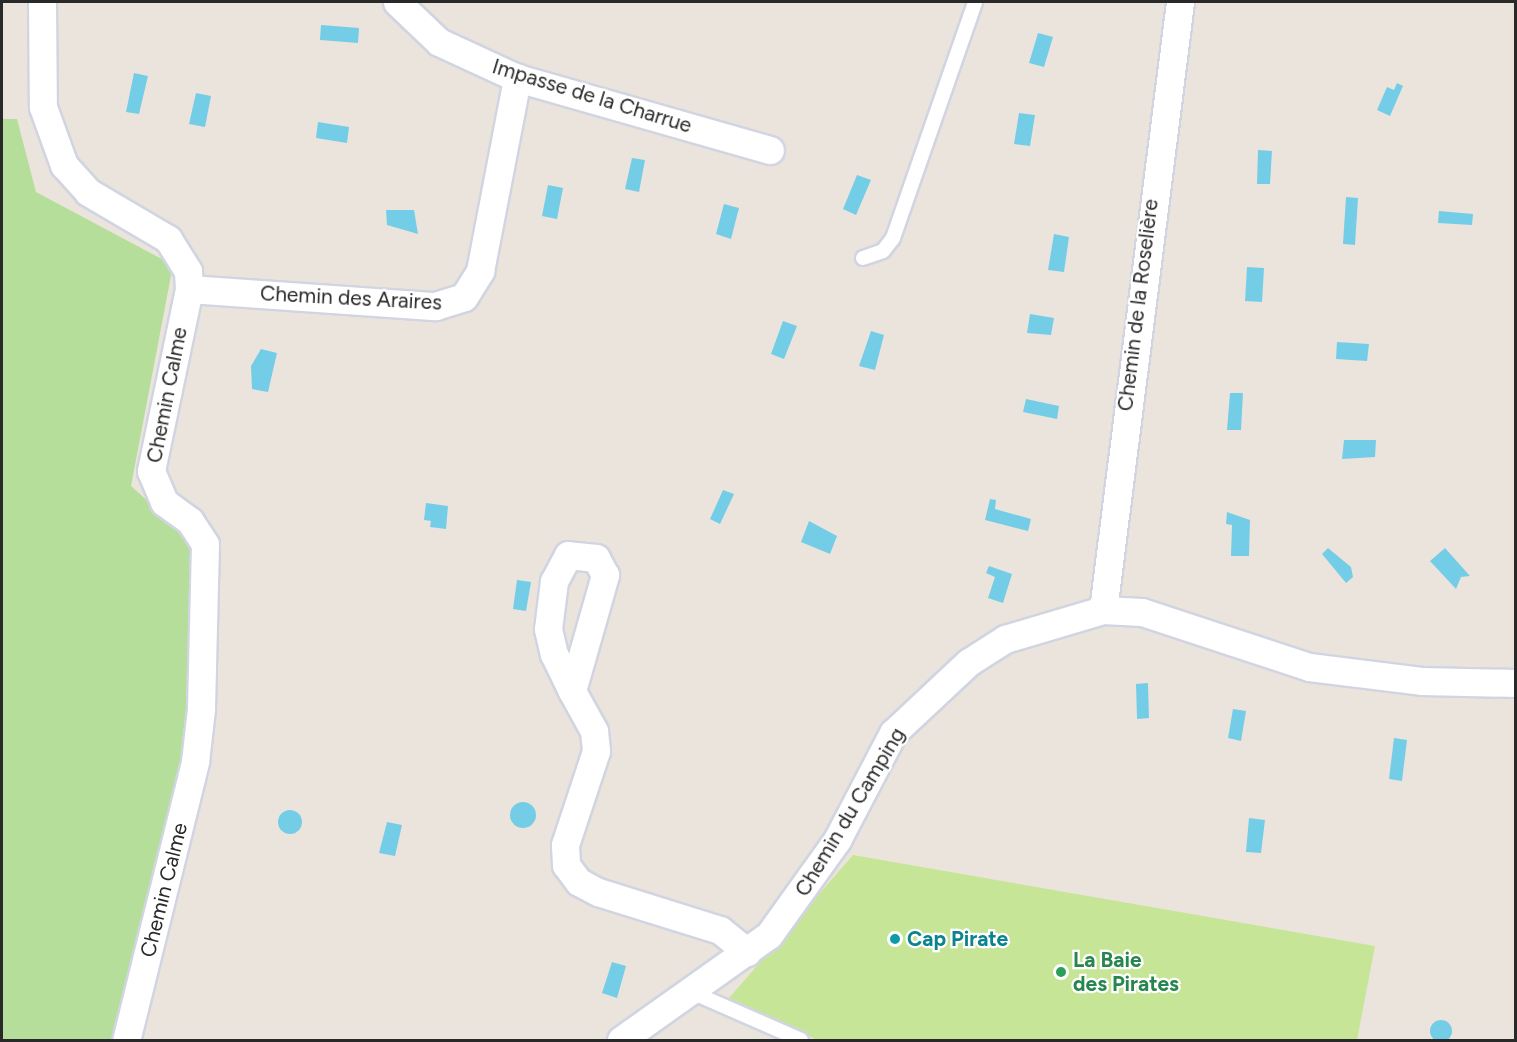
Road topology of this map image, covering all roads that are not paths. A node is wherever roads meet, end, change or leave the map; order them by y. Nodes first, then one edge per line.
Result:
1 (42, 2) edge
2 (397, 2) edge
3 (975, 2) edge
4 (1180, 2) edge
5 (517, 78) junction
6 (770, 150) dead end
7 (863, 258) dead end
8 (189, 289) junction
9 (1103, 610) junction
10 (1515, 683) edge
11 (572, 691) dead end
12 (747, 952) junction
13 (689, 991) junction
14 (126, 1041) edge
15 (621, 1041) edge
16 (801, 1041) edge

1 - 8 street, Chemin Calme
2 - 5 street, Impasse de la Charrue
3 - 7 lane
4 - 9 street, Chemin de la Roselière
5 - 6 street, Impasse de la Charrue
5 - 8 street, Chemin des Araires
8 - 14 street, Chemin Calme
9 - 10 street, Chemin du Camping
9 - 12 street, Chemin du Camping
11 - 12 street
12 - 13 street, Chemin du Camping
13 - 15 street, Chemin du Camping
13 - 16 lane

